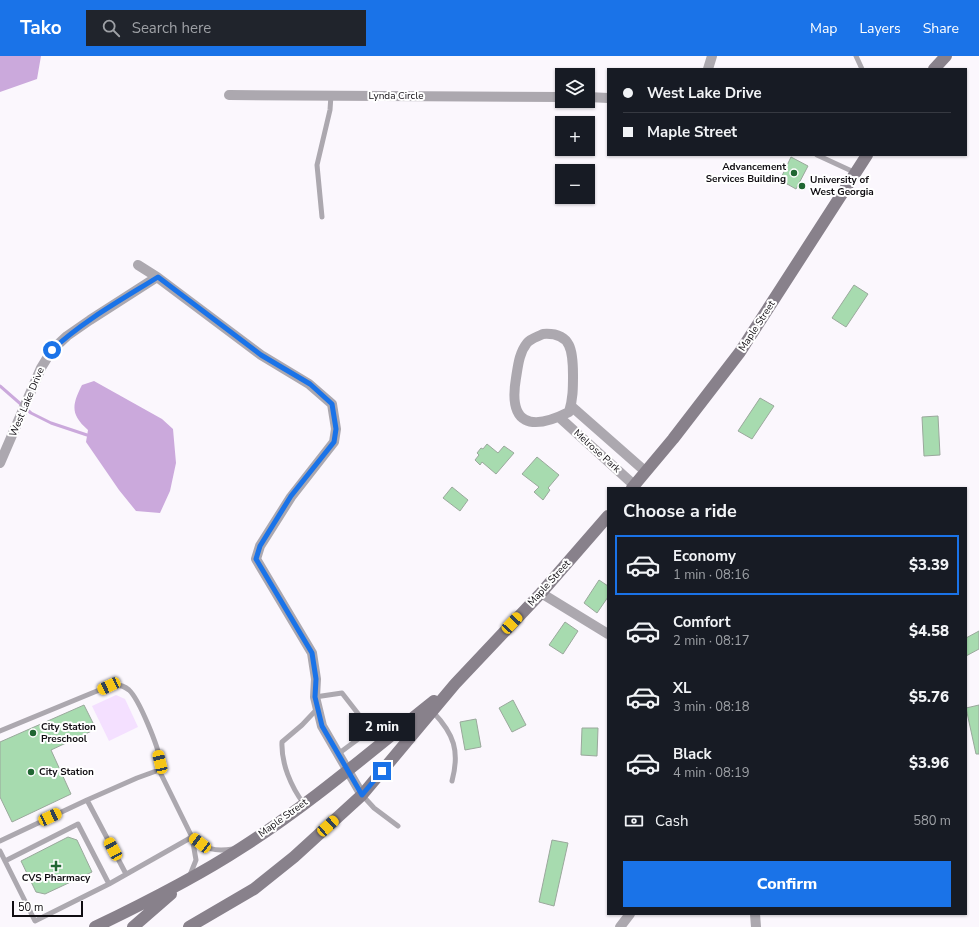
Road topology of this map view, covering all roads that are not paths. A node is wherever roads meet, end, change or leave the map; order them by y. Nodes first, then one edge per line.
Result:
1 (712, 56) edge
2 (856, 56) edge
3 (946, 56) edge
4 (708, 68) edge
5 (862, 68) edge
6 (935, 68) edge
7 (230, 95) dead end
8 (331, 96) junction
9 (555, 97) edge
10 (595, 97) edge
11 (607, 98) edge
12 (820, 156) edge
13 (866, 156) edge
14 (856, 173) junction
15 (322, 216) dead end
16 (138, 265) dead end
17 (158, 277) junction
18 (571, 406) junction
19 (559, 417) junction
20 (0, 463) edge
21 (646, 472) junction
22 (633, 487) edge
23 (607, 517) edge
24 (541, 593) junction
25 (607, 633) edge
26 (455, 684) junction
27 (315, 697) junction
28 (318, 708) junction
29 (432, 711) junction
30 (0, 731) edge
31 (338, 754) junction
32 (159, 770) junction
33 (347, 771) junction
34 (452, 781) dead end
35 (362, 795) junction
36 (87, 800) junction
37 (304, 804) junction
38 (398, 826) dead end
39 (192, 837) junction
40 (0, 841) edge
41 (242, 848) junction
42 (0, 851) edge
43 (5, 861) junction
44 (126, 874) junction
45 (184, 882) junction
46 (109, 884) junction
47 (629, 915) edge
48 (755, 915) edge
49 (95, 927) edge
50 (133, 927) edge
51 (189, 927) edge
52 (620, 927) edge
53 (756, 927) edge

1 - 4 street
2 - 5 lane
3 - 6 main road
7 - 8 street, Lynda Circle
8 - 9 street, Lynda Circle
8 - 15 lane
10 - 11 street
12 - 14 lane
13 - 14 main road, Maple Street
14 - 21 main road, Maple Street
16 - 17 street
17 - 20 street, West Lake Drive
17 - 27 street
18 - 19 street
18 - 19 street
18 - 21 street, Melrose Park
19 - 22 street, Melrose Park
21 - 22 main road, Maple Street
23 - 24 main road, Maple Street
24 - 25 street
24 - 26 main road, Maple Street
26 - 29 main road, Maple Street
26 - 33 main road, Maple Street
27 - 28 street
27 - 31 lane
28 - 31 street
28 - 37 lane
29 - 34 lane
29 - 35 main road, Maple Street
30 - 32 lane
31 - 33 street
32 - 36 lane
32 - 39 lane
33 - 35 street
33 - 37 main road, Maple Street
35 - 38 lane
35 - 51 main road, Maple Street
36 - 40 lane
36 - 44 lane
37 - 41 main road, Maple Street
39 - 41 lane
39 - 44 lane
39 - 45 lane
41 - 45 main road, Maple Street
42 - 43 lane
43 - 46 lane
43 - 46 lane
44 - 46 lane
45 - 49 main road, Maple Street
45 - 50 main road
47 - 52 street
48 - 53 street

